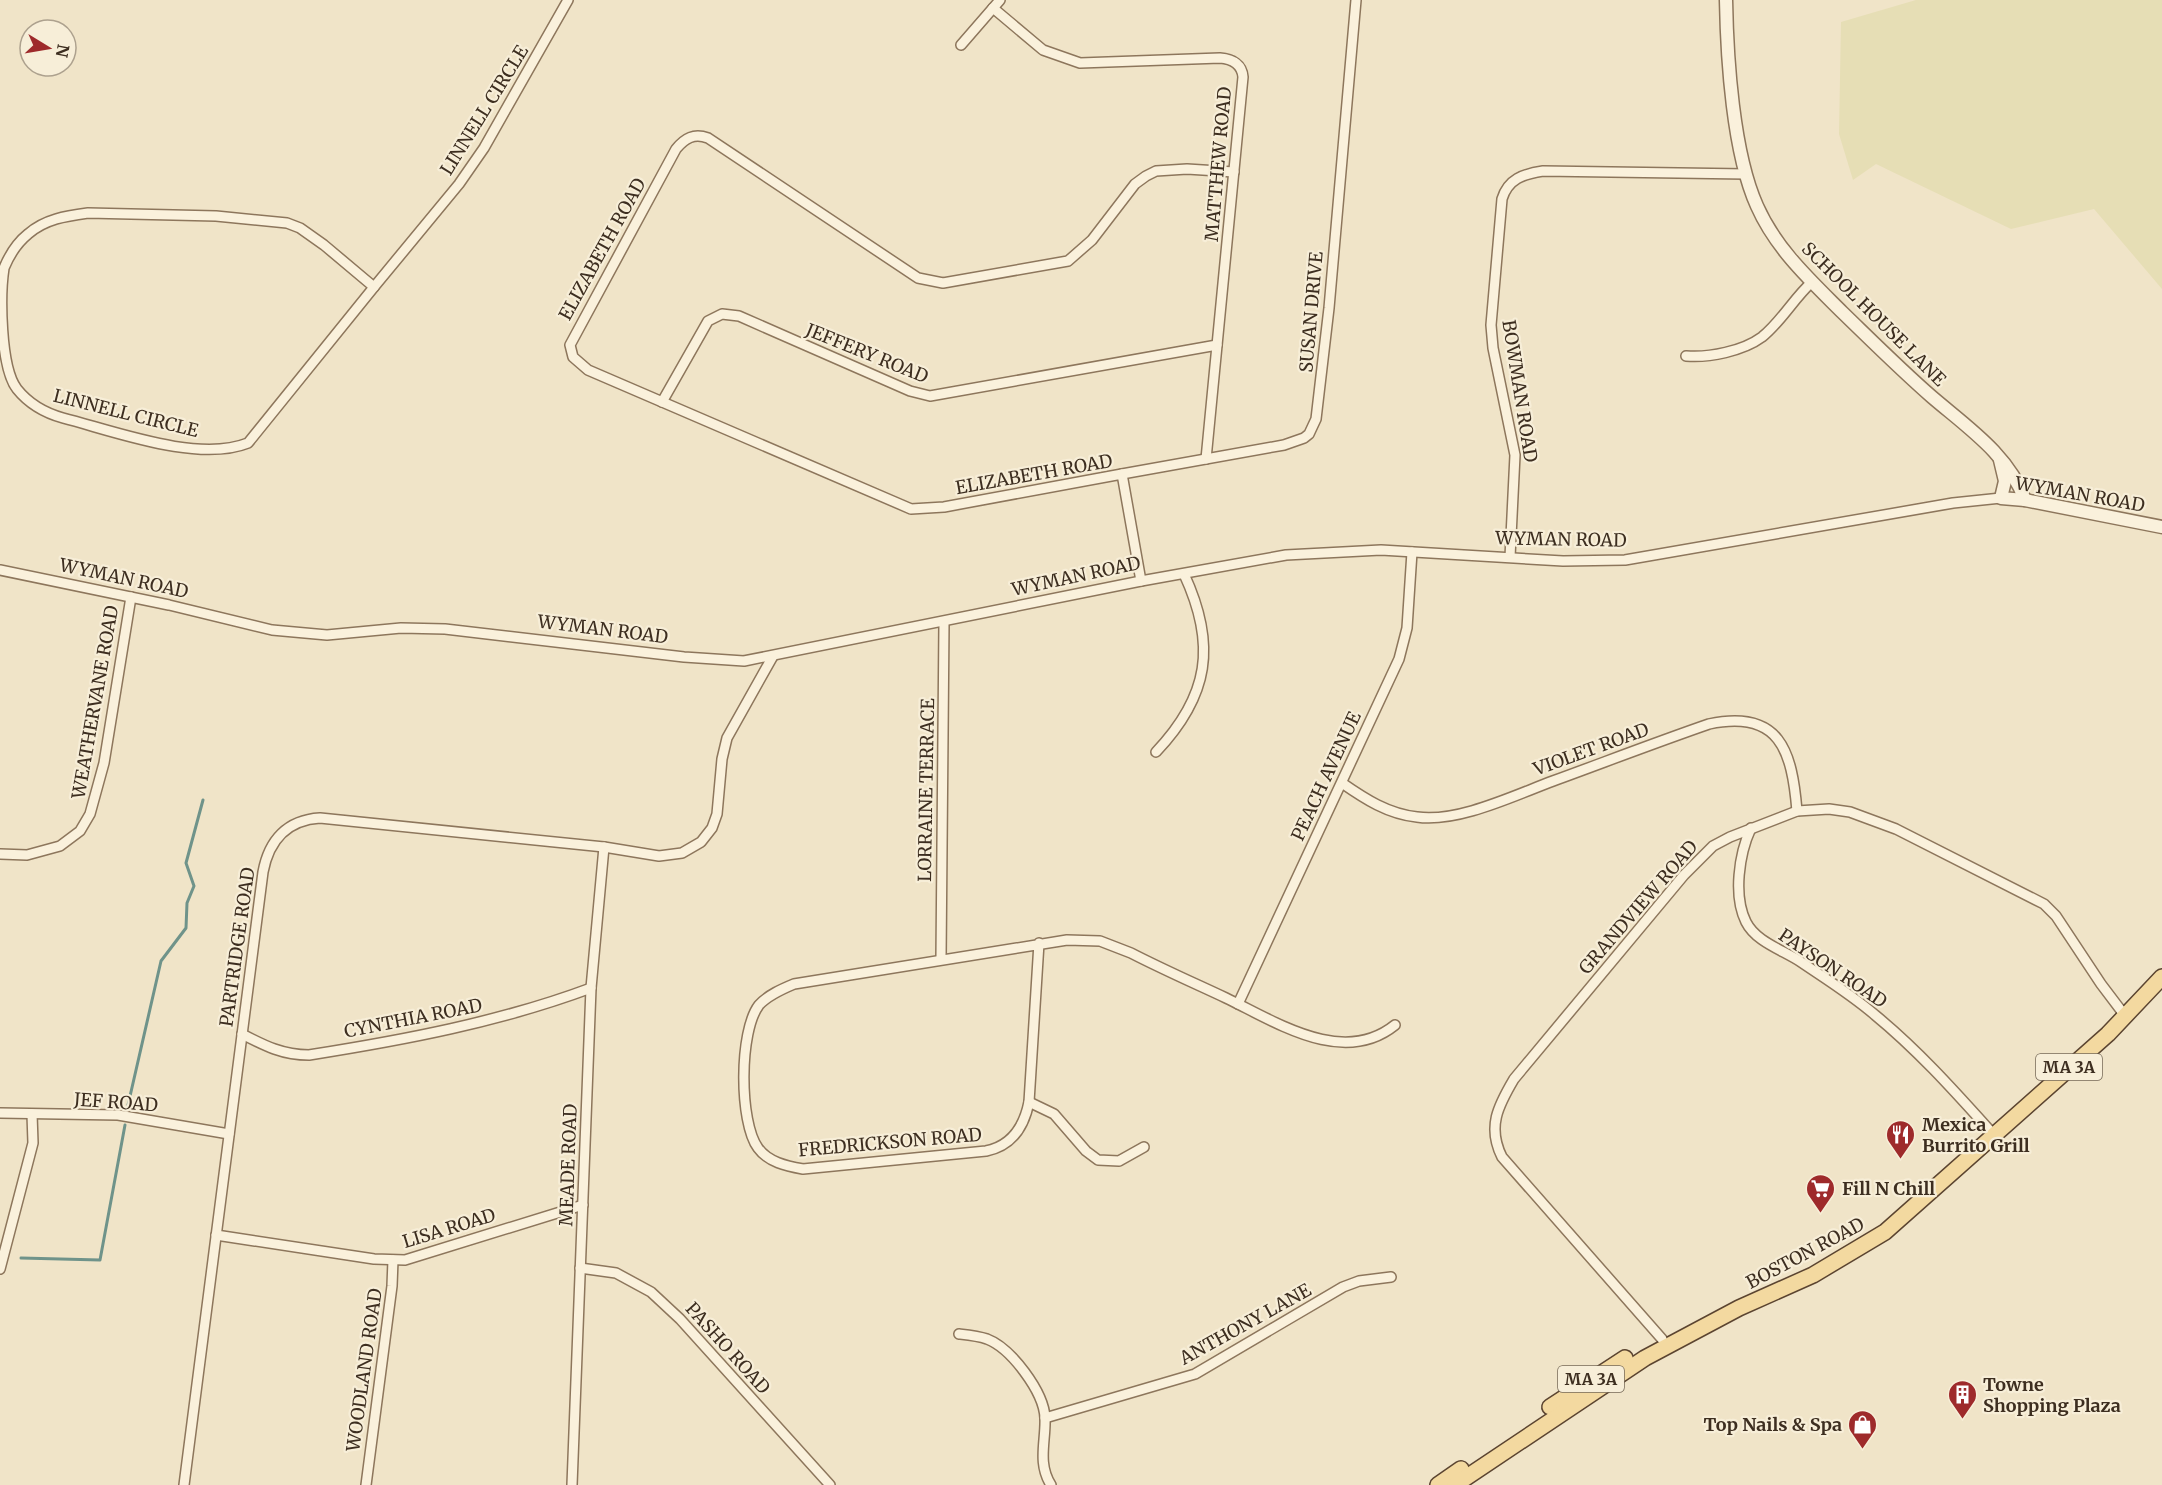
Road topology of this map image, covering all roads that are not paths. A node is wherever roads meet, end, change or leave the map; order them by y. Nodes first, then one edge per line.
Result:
1 (568, 0) edge
2 (1356, 0) edge
3 (1726, 0) edge
4 (996, 4) edge
5 (961, 45) dead end
6 (1234, 172) junction
7 (1746, 174) junction
8 (1812, 282) junction
9 (374, 287) junction
10 (1217, 345) junction
11 (1686, 356) dead end
12 (662, 402) junction
13 (1999, 456) junction
14 (1206, 459) junction
15 (1122, 474) junction
16 (2001, 498) junction
17 (2025, 500) junction
18 (2162, 527) edge
19 (1412, 552) junction
20 (1510, 557) junction
21 (0, 570) edge
22 (1184, 574) junction
23 (1141, 581) junction
24 (130, 597) junction
25 (944, 622) junction
26 (773, 656) junction
27 (1156, 752) dead end
28 (1342, 783) junction
29 (1797, 811) junction
30 (1751, 828) junction
31 (604, 847) junction
32 (0, 854) edge
33 (1039, 943) junction
34 (941, 959) junction
35 (2162, 977) edge
36 (591, 988) junction
37 (1238, 1004) junction
38 (2126, 1017) junction
39 (1395, 1025) dead end
40 (242, 1034) junction
41 (1029, 1102) junction
42 (0, 1113) edge
43 (32, 1114) junction
44 (229, 1134) junction
45 (1994, 1135) junction
46 (1144, 1147) dead end
47 (583, 1206) junction
48 (216, 1235) junction
49 (393, 1260) junction
50 (580, 1268) junction
51 (0, 1269) edge
52 (1391, 1277) dead end
53 (1727, 1315) junction
54 (959, 1334) dead end
55 (1662, 1339) junction
56 (1045, 1418) junction
57 (183, 1485) edge
58 (366, 1485) edge
59 (572, 1485) edge
60 (830, 1485) edge
61 (1051, 1485) edge
62 (1438, 1485) edge
63 (1455, 1485) edge

1 - 9 street, LINNELL CIRCLE
2 - 14 street, SUSAN DRIVE
3 - 7 street, SCHOOL HOUSE LANE
4 - 5 street
4 - 6 street, MATTHEW ROAD
6 - 10 street, MATTHEW ROAD
6 - 12 street, ELIZABETH ROAD
7 - 8 street, SCHOOL HOUSE LANE
7 - 20 street, BOWMAN ROAD
8 - 11 street
8 - 13 street, SCHOOL HOUSE LANE
9 - 9 street, LINNELL CIRCLE
10 - 12 street, JEFFERY ROAD
10 - 14 street, MATTHEW ROAD
12 - 15 street, ELIZABETH ROAD
13 - 16 street
13 - 17 street, SCHOOL HOUSE LANE
14 - 15 street, SUSAN DRIVE
15 - 23 street, ELIZABETH ROAD
16 - 17 street, WYMAN ROAD
16 - 20 street, WYMAN ROAD
17 - 18 street, WYMAN ROAD
19 - 20 street, WYMAN ROAD
19 - 22 street, WYMAN ROAD
19 - 28 street, PEACH AVENUE
21 - 24 street, WYMAN ROAD
22 - 23 street, WYMAN ROAD
22 - 27 street
23 - 25 street, WYMAN ROAD
24 - 26 street, WYMAN ROAD
24 - 32 street, WEATHERVANE ROAD
25 - 26 street, WYMAN ROAD
25 - 34 street, LORRAINE TERRACE
26 - 31 street, PARTRIDGE ROAD
28 - 29 street, VIOLET ROAD
28 - 37 street, PEACH AVENUE
29 - 30 street, GRANDVIEW ROAD
29 - 38 street, GRANDVIEW ROAD
30 - 45 street, PAYSON ROAD
30 - 55 street, GRANDVIEW ROAD
31 - 36 street, MEADE ROAD
31 - 40 street, PARTRIDGE ROAD
33 - 34 street, FREDRICKSON ROAD
33 - 37 street, FREDRICKSON ROAD
33 - 41 street, FREDRICKSON ROAD
34 - 41 street, FREDRICKSON ROAD
35 - 38 main road, BOSTON ROAD / MA 3A
36 - 40 street, CYNTHIA ROAD
36 - 47 street, MEADE ROAD
37 - 39 street, FREDRICKSON ROAD
38 - 45 main road, BOSTON ROAD / MA 3A
40 - 44 street, PARTRIDGE ROAD
41 - 46 street
42 - 43 street, JEF ROAD
43 - 44 street, JEF ROAD
43 - 51 street
44 - 48 street, PARTRIDGE ROAD
45 - 53 main road, BOSTON ROAD / MA 3A
47 - 49 street, LISA ROAD
47 - 50 street, MEADE ROAD
48 - 49 street, LISA ROAD
48 - 57 street, PARTRIDGE ROAD
49 - 58 street, WOODLAND ROAD
50 - 59 street, MEADE ROAD
50 - 60 street, PASHO ROAD
52 - 56 street, ANTHONY LANE
53 - 55 main road, BOSTON ROAD / MA 3A
53 - 63 main road, BOSTON ROAD / MA 3A
54 - 56 street
55 - 62 main road, BOSTON ROAD / MA 3A
56 - 61 street

